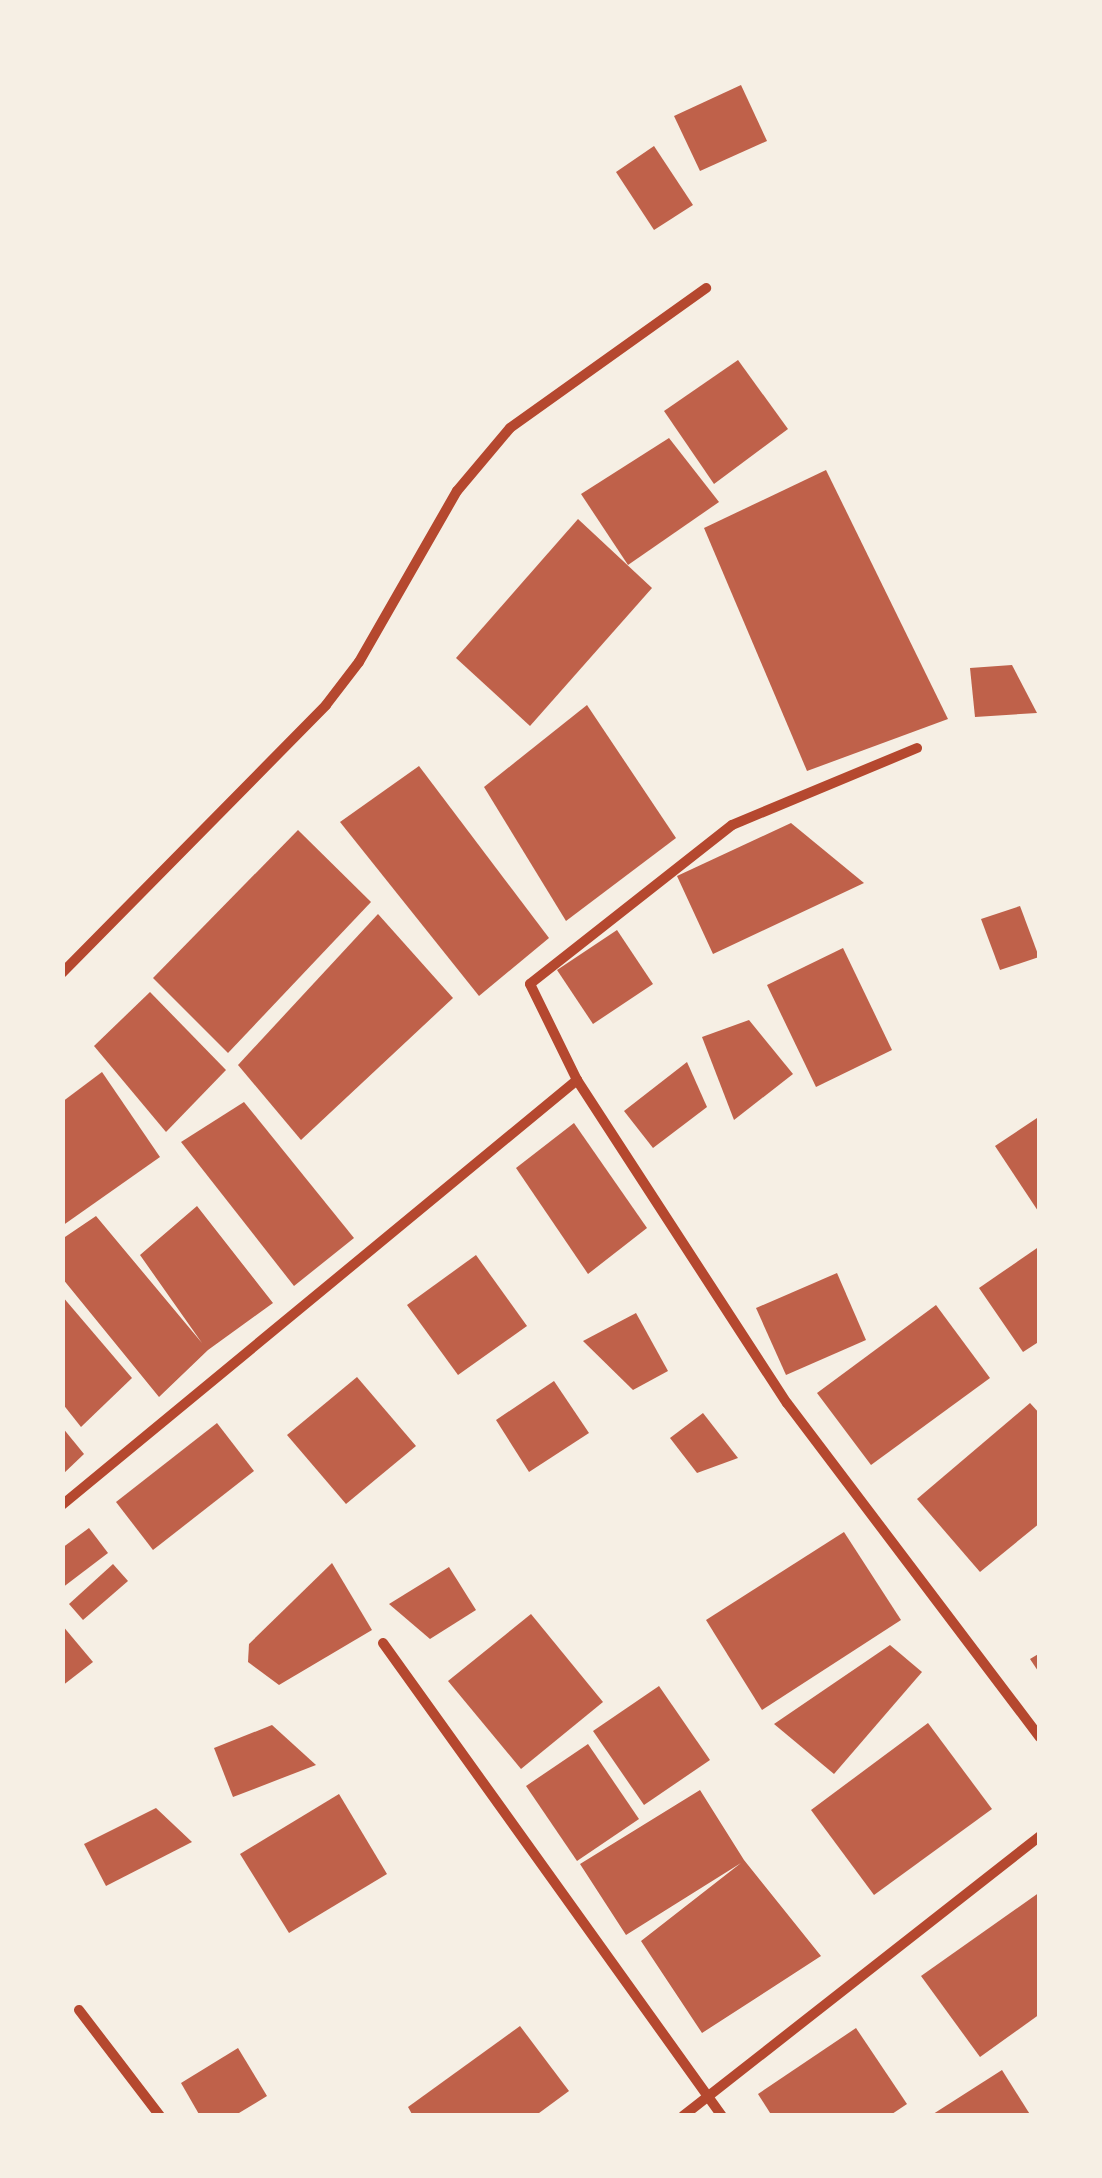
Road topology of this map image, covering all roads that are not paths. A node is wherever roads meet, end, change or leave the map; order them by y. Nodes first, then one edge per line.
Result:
1 (706, 288) dead end
2 (917, 748) dead end
3 (62, 974) edge
4 (577, 1080) junction
5 (62, 1506) edge
6 (383, 1642) dead end
7 (1040, 1736) edge
8 (1040, 1836) edge
9 (79, 2010) dead end
10 (707, 2097) junction
11 (160, 2116) edge
12 (683, 2116) edge
13 (722, 2116) edge

1 - 3 street
2 - 4 street
4 - 5 street
4 - 7 street
6 - 10 street
8 - 10 street
9 - 11 street
10 - 12 street
10 - 13 street

